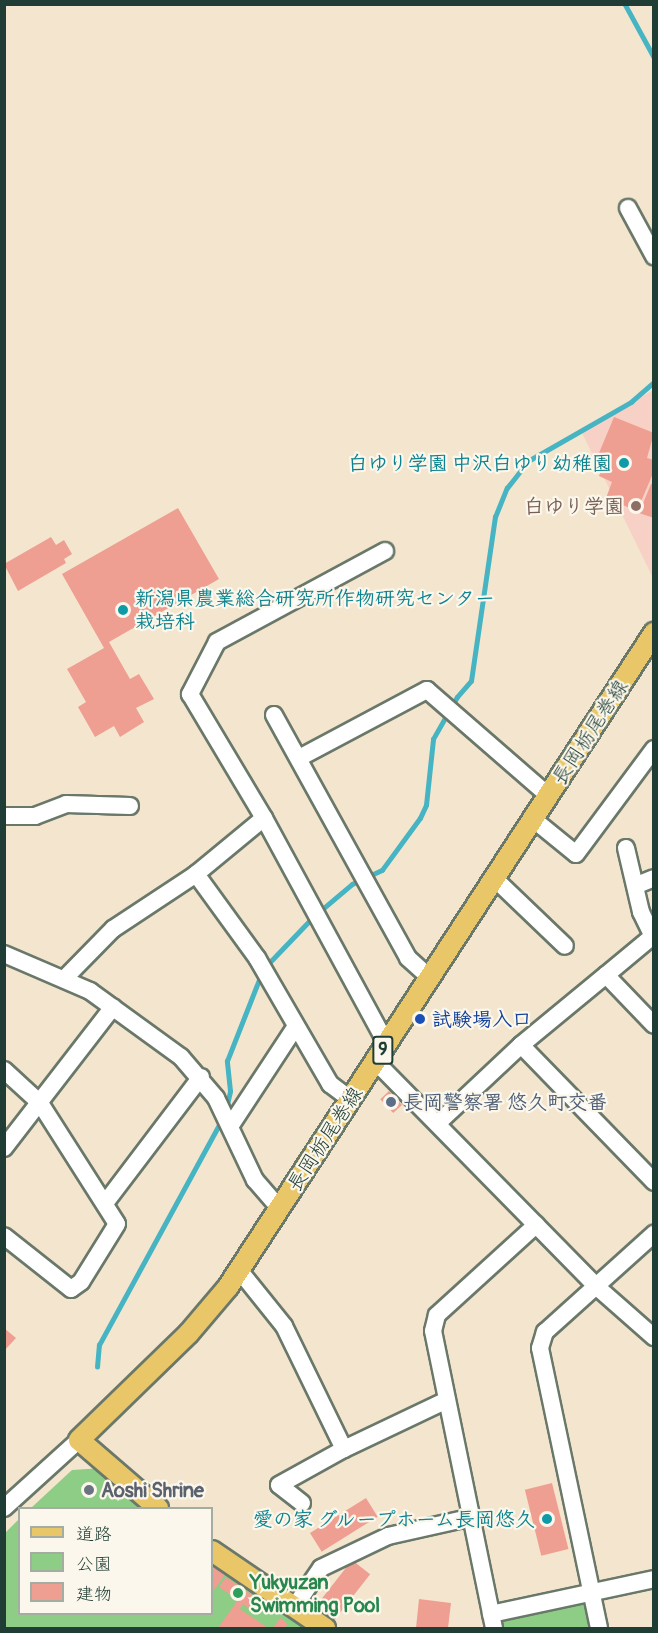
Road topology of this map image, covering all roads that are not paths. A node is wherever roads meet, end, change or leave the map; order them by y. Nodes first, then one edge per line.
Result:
1 (628, 208) dead end
2 (654, 256) edge
3 (385, 551) dead end
4 (654, 633) edge
5 (274, 715) dead end
6 (654, 748) edge
7 (300, 758) junction
8 (548, 795) junction
9 (130, 806) dead end
10 (4, 816) edge
11 (264, 818) junction
12 (532, 819) junction
13 (626, 848) dead end
14 (196, 874) junction
15 (494, 878) junction
16 (654, 879) edge
17 (636, 885) junction
18 (652, 935) edge
19 (565, 946) dead end
20 (4, 954) edge
21 (606, 975) junction
22 (430, 978) junction
23 (64, 979) junction
24 (113, 1006) junction
25 (654, 1025) edge
26 (296, 1026) junction
27 (387, 1045) junction
28 (521, 1045) junction
29 (375, 1061) junction
30 (4, 1071) edge
31 (201, 1077) junction
32 (351, 1100) junction
33 (40, 1102) junction
34 (439, 1122) junction
35 (231, 1125) junction
36 (4, 1148) edge
37 (654, 1182) edge
38 (106, 1202) junction
39 (280, 1209) junction
40 (536, 1225) junction
41 (654, 1234) edge
42 (4, 1236) edge
43 (239, 1270) junction
44 (597, 1287) junction
45 (654, 1337) edge
46 (447, 1400) junction
47 (79, 1440) junction
48 (344, 1449) junction
49 (302, 1503) dead end
50 (156, 1507) edge
51 (4, 1508) edge
52 (473, 1517) junction
53 (213, 1552) edge
54 (654, 1579) edge
55 (591, 1594) junction
56 (295, 1606) junction
57 (492, 1621) edge
58 (325, 1629) edge
59 (599, 1629) edge

1 - 2 street
3 - 11 street
4 - 8 main road, 長岡栃尾巻線 / 9
5 - 7 street
6 - 12 street
7 - 8 street
7 - 22 street
8 - 12 main road, 長岡栃尾巻線 / 9
9 - 10 street
11 - 14 street
11 - 27 street
12 - 15 main road, 長岡栃尾巻線 / 9
13 - 17 street
14 - 23 street
14 - 26 street
15 - 19 street
15 - 22 main road, 長岡栃尾巻線 / 9
16 - 17 street
17 - 18 street
18 - 21 street
20 - 23 street
21 - 25 street
21 - 28 street
22 - 27 main road, 長岡栃尾巻線 / 9
23 - 24 street
24 - 31 street
24 - 33 street
26 - 32 street
26 - 35 street
27 - 29 main road, 長岡栃尾巻線 / 9
28 - 34 street
28 - 37 street
29 - 32 main road, 長岡栃尾巻線 / 9
29 - 34 street
30 - 33 street
31 - 35 street
31 - 38 street
32 - 39 main road, 長岡栃尾巻線 / 9
33 - 36 street
33 - 38 street
34 - 40 street
35 - 39 street
38 - 42 street
39 - 43 main road, 長岡栃尾巻線 / 9
40 - 44 street
40 - 46 street
41 - 44 street
43 - 47 main road, 長岡栃尾巻線 / 9
43 - 48 street
44 - 45 street
44 - 55 street
46 - 48 street
46 - 52 street
47 - 50 main road
47 - 51 street
48 - 49 street
52 - 56 street
52 - 57 street
53 - 56 main road
54 - 55 street
55 - 57 street
55 - 59 street
56 - 58 main road

